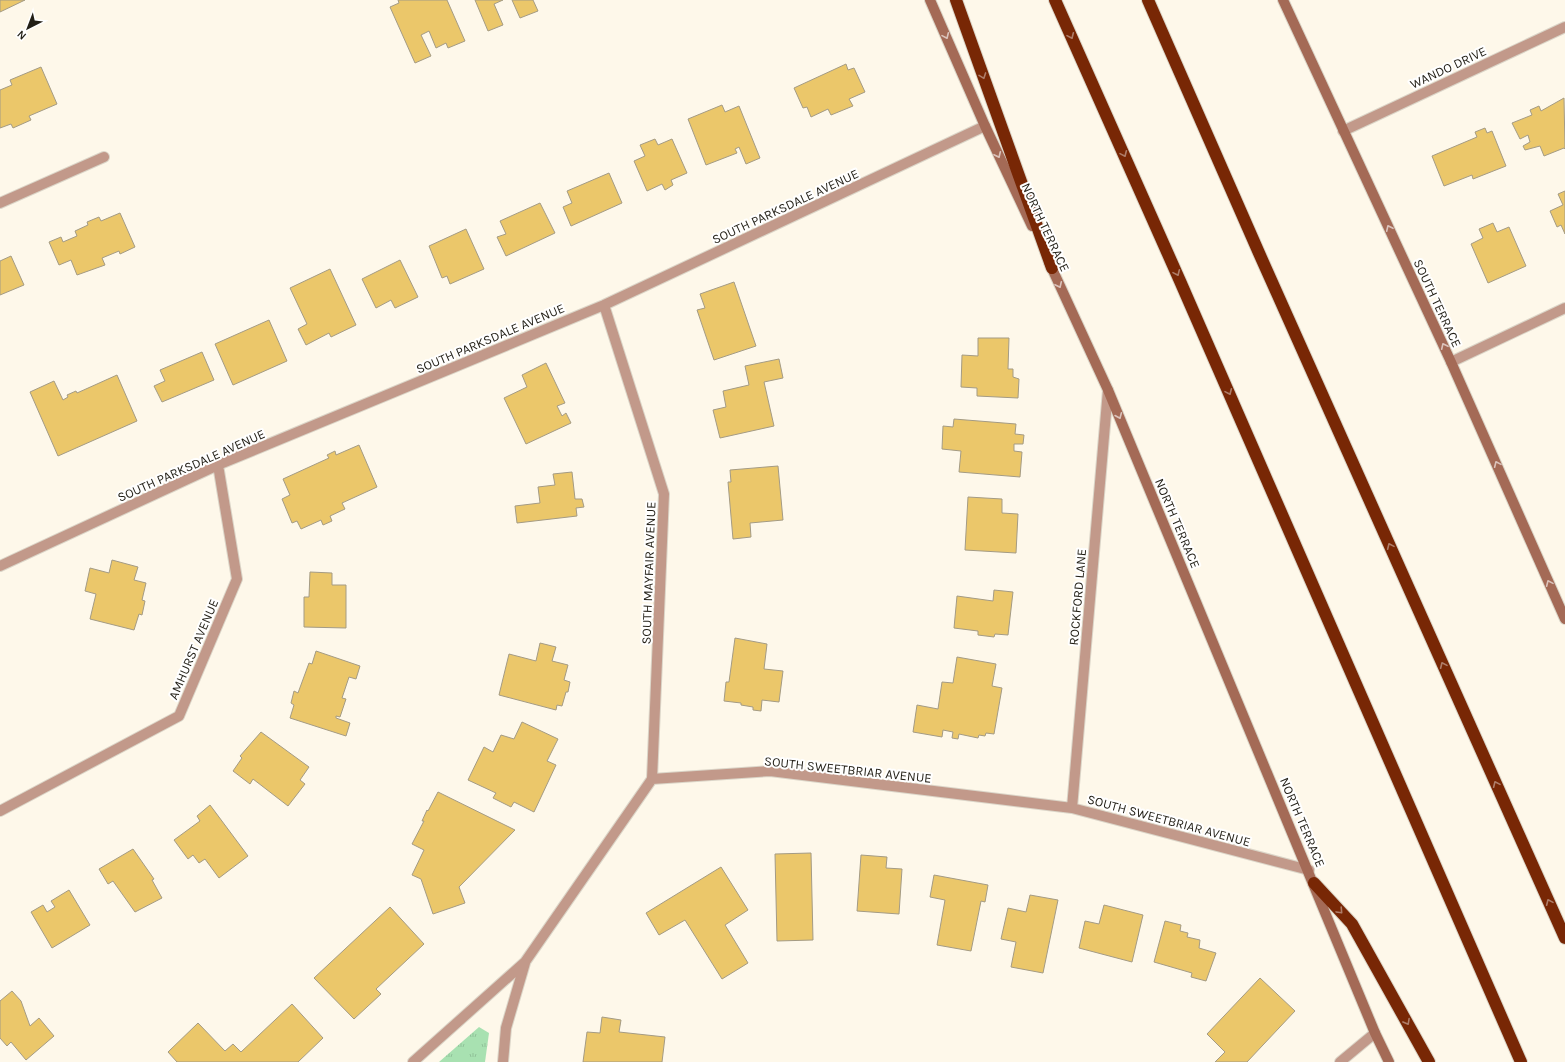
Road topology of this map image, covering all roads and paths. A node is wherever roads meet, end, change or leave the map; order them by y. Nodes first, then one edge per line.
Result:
1 (930, 0) edge
2 (956, 0) edge
3 (1055, 0) edge
4 (1148, 0) edge
5 (1283, 0) edge
6 (1565, 27) edge
7 (985, 126) junction
8 (1344, 131) junction
9 (104, 156) dead end
10 (0, 202) edge
11 (1052, 268) junction
12 (604, 305) junction
13 (1565, 308) edge
14 (1451, 362) junction
15 (1108, 390) junction
16 (218, 465) junction
17 (0, 566) edge
18 (1565, 619) edge
19 (652, 779) junction
20 (1072, 808) junction
21 (0, 811) edge
22 (1309, 870) junction
23 (1314, 883) junction
24 (1565, 938) edge
25 (525, 962) junction
26 (1375, 1032) junction
27 (413, 1062) edge
28 (503, 1062) edge
29 (1340, 1062) edge
30 (1390, 1062) edge
31 (1429, 1062) edge
32 (1521, 1062) edge

1 -> 7 street, NORTH TERRACE
2 -> 11 highway
3 -> 32 highway
24 -> 4 highway
5 - 8 street, SOUTH TERRACE
6 - 8 street, WANDO DRIVE
7 -> 11 street, NORTH TERRACE
7 - 12 street, SOUTH PARKSDALE AVENUE
14 -> 8 street, SOUTH TERRACE
9 - 10 street
11 -> 15 street, NORTH TERRACE
12 - 16 street, SOUTH PARKSDALE AVENUE
12 - 19 street, SOUTH MAYFAIR AVENUE
13 - 14 street
18 -> 14 street, SOUTH TERRACE
15 - 20 street, ROCKFORD LANE
15 -> 22 street, NORTH TERRACE
16 - 17 street, SOUTH PARKSDALE AVENUE
16 - 21 street, AMHURST AVENUE
19 - 20 street, SOUTH SWEETBRIAR AVENUE
19 - 25 street
20 - 22 street, SOUTH SWEETBRIAR AVENUE
22 - 23 street, NORTH TERRACE
23 - 26 street, NORTH TERRACE
23 -> 31 highway
25 - 27 street
25 - 28 street
26 - 29 street
26 - 30 street, NORTH TERRACE

